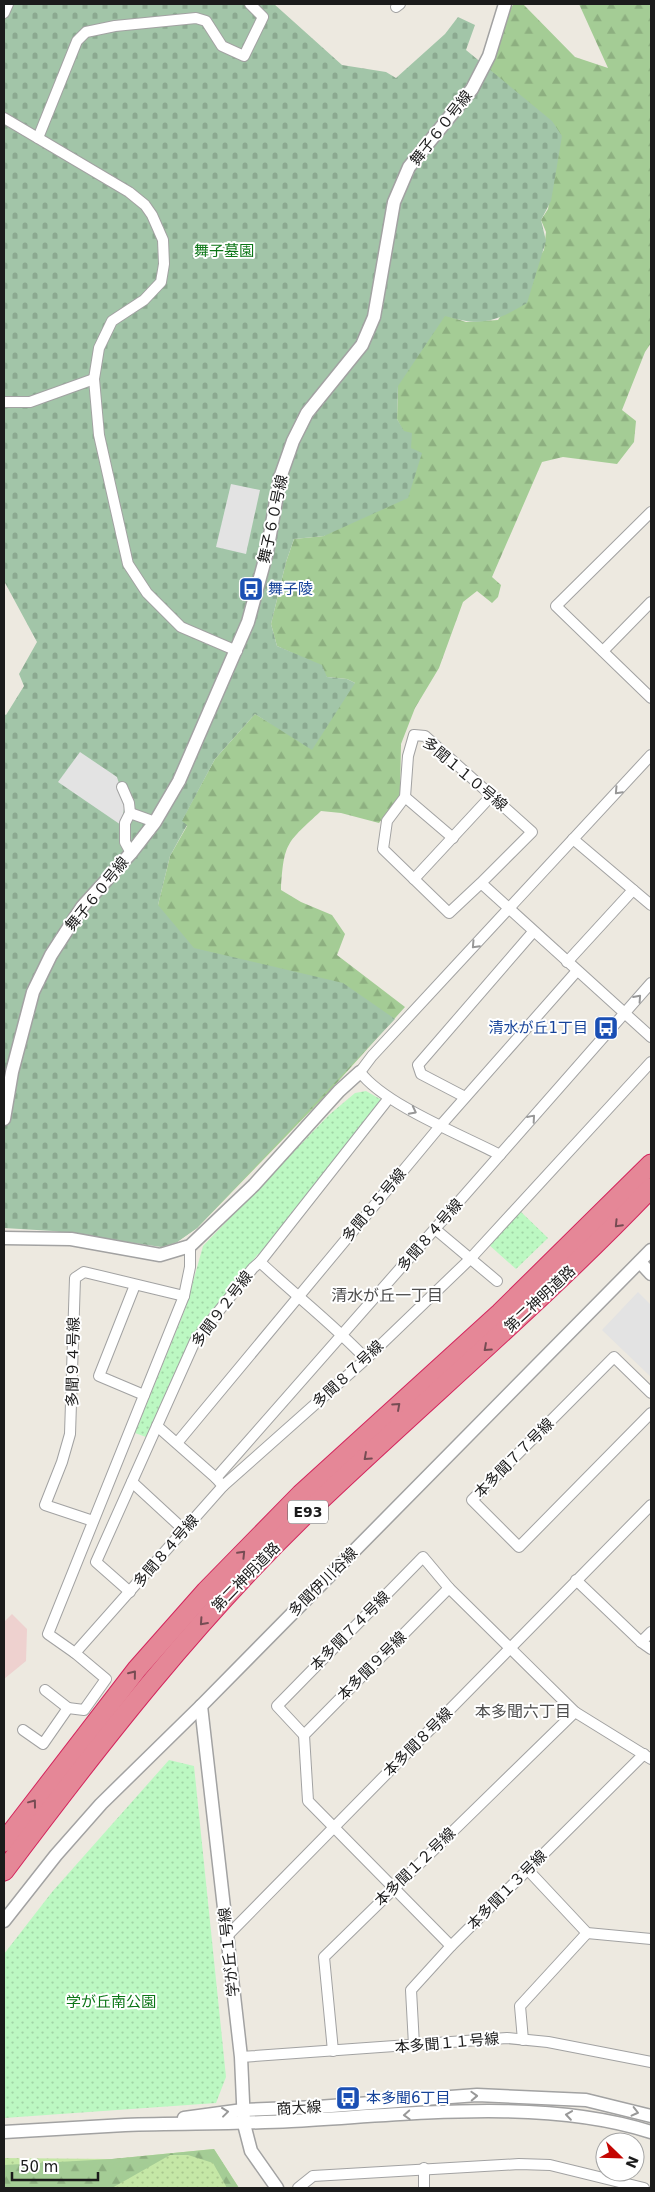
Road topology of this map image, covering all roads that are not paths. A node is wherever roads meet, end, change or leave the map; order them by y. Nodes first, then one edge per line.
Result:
1 (8, 4) edge
2 (250, 4) edge
3 (505, 4) edge
4 (4, 13) edge
5 (4, 118) edge
6 (38, 138) junction
7 (94, 379) junction
8 (4, 402) edge
9 (651, 512) edge
10 (651, 602) edge
11 (237, 651) junction
12 (603, 651) junction
13 (651, 698) edge
14 (651, 755) edge
15 (122, 787) dead end
16 (492, 795) junction
17 (406, 797) junction
18 (130, 813) junction
19 (155, 822) junction
20 (453, 838) junction
21 (573, 839) junction
22 (131, 853) junction
23 (414, 879) junction
24 (481, 883) junction
25 (633, 890) junction
26 (651, 905) edge
27 (508, 909) junction
28 (532, 932) junction
29 (567, 962) junction
30 (576, 972) junction
31 (651, 983) edge
32 (625, 1013) junction
33 (651, 1037) edge
34 (651, 1062) edge
35 (360, 1072) junction
36 (465, 1097) junction
37 (389, 1098) junction
38 (4, 1119) edge
39 (441, 1125) junction
40 (500, 1155) junction
41 (651, 1164) edge
42 (651, 1188) edge
43 (435, 1229) junction
44 (4, 1238) edge
45 (190, 1246) junction
46 (651, 1250) edge
47 (470, 1259) junction
48 (260, 1262) junction
49 (640, 1262) junction
50 (651, 1274) edge
51 (497, 1281) dead end
52 (135, 1285) junction
53 (184, 1296) junction
54 (297, 1297) junction
55 (342, 1334) junction
56 (366, 1359) junction
57 (651, 1393) edge
58 (144, 1395) junction
59 (651, 1413) edge
60 (157, 1426) junction
61 (177, 1443) junction
62 (216, 1478) junction
63 (132, 1482) junction
64 (223, 1486) junction
65 (651, 1505) edge
66 (93, 1521) junction
67 (184, 1530) junction
68 (576, 1580) junction
69 (449, 1588) junction
70 (130, 1592) junction
71 (651, 1632) edge
72 (641, 1642) junction
73 (651, 1648) edge
74 (512, 1649) junction
75 (75, 1653) junction
76 (45, 1690) dead end
77 (201, 1706) junction
78 (68, 1708) junction
79 (575, 1712) junction
80 (23, 1730) dead end
81 (304, 1735) junction
82 (647, 1756) edge
83 (334, 1826) junction
84 (4, 1842) edge
85 (528, 1870) junction
86 (4, 1871) edge
87 (394, 1887) junction
88 (4, 1921) edge
89 (587, 1933) junction
90 (227, 1936) junction
91 (651, 1939) edge
92 (451, 1946) junction
93 (523, 2040) junction
94 (414, 2046) junction
95 (333, 2051) junction
96 (240, 2058) junction
97 (651, 2062) edge
98 (243, 2110) junction
99 (651, 2116) edge
100 (244, 2124) junction
101 (124, 2125) junction
102 (4, 2132) edge
103 (651, 2132) edge
104 (424, 2168) junction
105 (595, 2175) edge
106 (623, 2182) edge
107 (277, 2188) edge
108 (298, 2188) edge
109 (424, 2188) edge
110 (644, 2188) edge

1 - 4 street
2 - 6 street
3 - 11 street, 舞子６０号線
5 - 6 street
6 - 7 street
7 - 8 street
7 - 11 street
9 - 12 street
10 - 12 street
11 - 19 street, 舞子６０号線
12 - 13 street
14 -> 21 street
15 - 18 street
16 - 17 street, 多聞１１０号線
16 - 20 street
16 - 24 street, 多聞１１０号線
17 - 20 street
17 - 23 street
18 - 19 street
18 - 22 street
19 - 22 street, 舞子６０号線
20 - 23 street
21 - 25 street
21 - 27 street
22 - 38 street, 舞子６０号線
23 - 24 street
24 - 27 street
25 - 26 street
25 - 29 street
27 - 28 street
27 -> 35 street
28 - 29 street
28 - 36 street
29 - 30 street
30 - 32 street
30 - 36 street, 多聞８５号線
32 -> 31 street, 多聞８４号線
32 - 33 street
40 -> 32 street, 多聞８４号線
34 - 47 street, 多聞８７号線
35 - 37 street
35 - 45 street
36 - 39 street, 多聞８５号線
37 -> 39 street
37 - 48 street, 多聞９２号線
39 - 40 street
39 - 54 street, 多聞８５号線
40 - 43 street, 多聞８４号線
84 -> 41 highway, 第二神明道路 / E93
42 -> 86 highway, 第二神明道路 / E93
43 - 47 street
43 - 55 street, 多聞８４号線
44 - 45 street
45 - 53 street
46 - 49 street, 多聞伊川谷線
47 - 51 street
47 - 56 street, 多聞８７号線
48 - 54 street
48 - 60 street, 多聞９２号線
49 - 50 street
49 - 77 street, 多聞伊川谷線
52 - 53 street, 多聞９４号線
52 - 58 street
52 - 66 street, 多聞９４号線
53 - 58 street
54 - 55 street
54 - 61 street, 多聞８５号線
55 - 56 street
55 - 62 street, 多聞８４号線
56 - 64 street, 多聞８７号線
57 - 59 street, 本多聞７７号線
58 - 66 street
60 - 61 street
60 - 63 street, 多聞９２号線
61 - 62 street
62 - 64 street
63 - 67 street
63 - 70 street, 多聞９２号線
64 - 67 street, 多聞８４号線
65 - 68 street, 本多聞８号線
66 - 75 street
67 - 70 street, 多聞８４号線
68 - 72 street
68 - 74 street, 本多聞８号線
69 - 74 street
69 - 81 street, 本多聞９号線
69 - 81 street, 本多聞７４号線
70 - 75 street, 多聞８４号線
71 - 72 street
72 - 73 street
74 - 79 street
74 - 83 street, 本多聞８号線
75 - 78 street
76 - 78 street
77 - 88 street, 多聞伊川谷線
77 - 90 street, 学が丘１号線
78 - 80 street
79 - 82 street
79 - 87 street, 本多聞１２号線
81 - 83 street
82 - 85 street, 本多聞１３号線
83 - 87 street
83 - 90 street, 本多聞８号線
85 - 89 street
85 - 92 street, 本多聞１３号線
87 - 92 street
87 - 95 street, 本多聞１２号線
89 - 91 street
89 - 93 street
90 - 96 street, 学が丘１号線
92 - 94 street, 本多聞１３号線
93 - 94 street, 本多聞１１号線
93 - 97 street, 本多聞１１号線
94 - 95 street, 本多聞１１号線
95 - 96 street, 本多聞１１号線
96 - 98 street, 学が丘１号線
98 -> 99 street, 商大線
98 - 100 street, 学が丘１号線
101 -> 98 street, 商大線
100 - 101 street, 商大線
103 -> 100 street, 商大線
100 - 107 street, 学が丘１号線
101 - 102 street, 商大線
104 - 105 street
104 - 108 street
104 - 109 street
106 - 110 street

